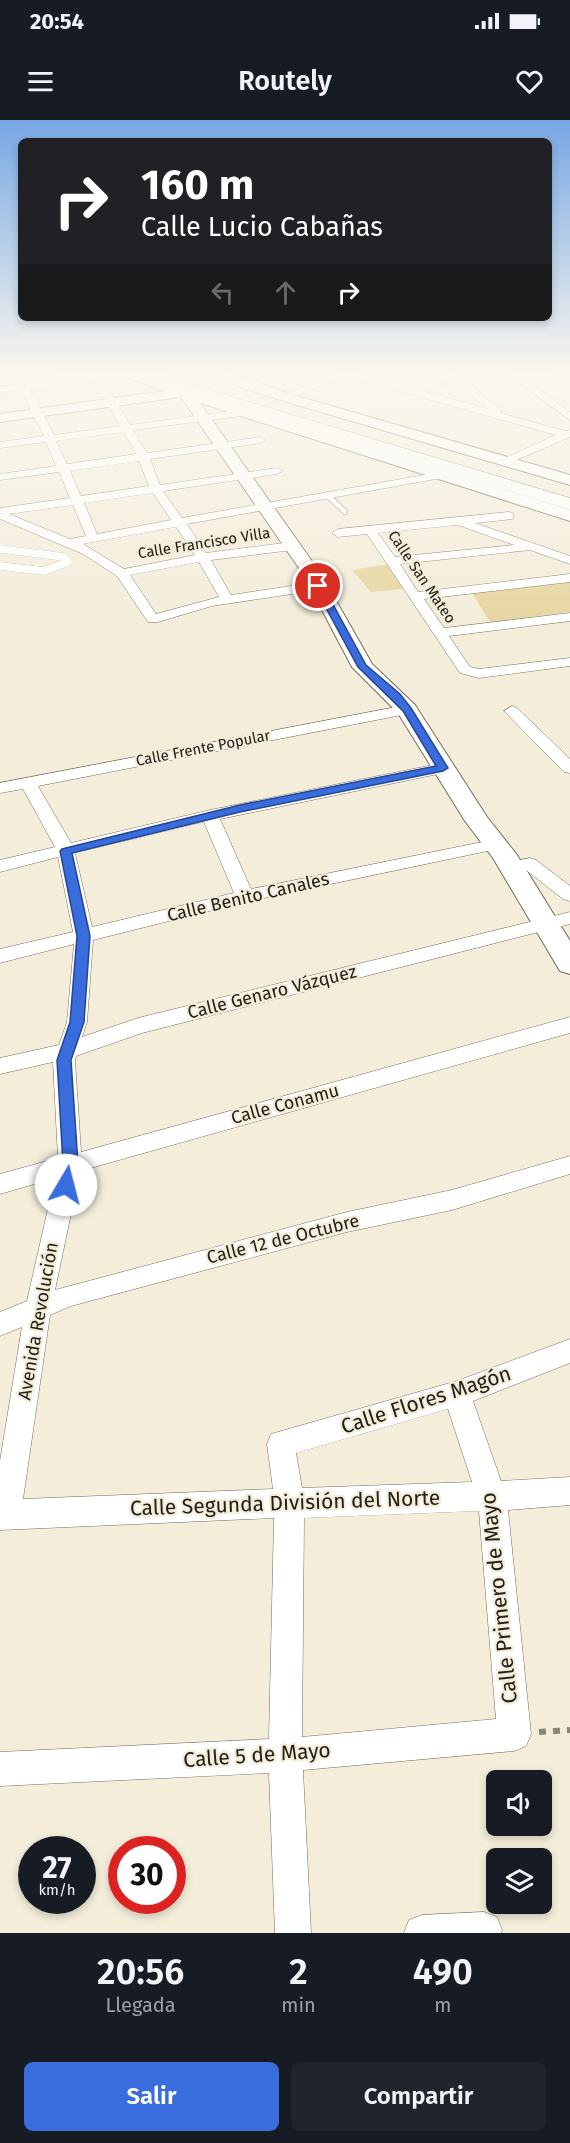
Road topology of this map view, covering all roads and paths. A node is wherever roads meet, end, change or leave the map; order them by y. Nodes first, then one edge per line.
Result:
1 (57, 455) edge
2 (153, 455) edge
3 (227, 455) edge
4 (375, 455) edge
5 (408, 455) edge
6 (437, 455) edge
7 (482, 455) edge
8 (522, 455) edge
9 (143, 456) junction
10 (507, 462) junction
11 (63, 468) junction
12 (277, 471) dead end
13 (472, 474) junction
14 (242, 475) junction
15 (441, 475) junction
16 (0, 477) edge
17 (570, 480) edge
18 (155, 488) junction
19 (570, 490) edge
20 (327, 495) junction
21 (77, 499) junction
22 (570, 504) edge
23 (264, 506) junction
24 (345, 512) dead end
25 (0, 513) edge
26 (509, 516) dead end
27 (570, 516) edge
28 (456, 521) junction
29 (178, 522) junction
30 (369, 530) junction
31 (338, 533) dead end
32 (93, 538) junction
33 (70, 543) junction
34 (292, 546) junction
35 (529, 547) junction
36 (0, 549) edge
37 (203, 557) junction
38 (570, 560) edge
39 (391, 561) junction
40 (0, 566) edge
41 (122, 573) junction
42 (570, 578) edge
43 (318, 586) junction
44 (415, 596) junction
45 (227, 599) junction
46 (570, 617) edge
47 (440, 633) junction
48 (570, 662) edge
49 (407, 710) junction
50 (512, 711) dead end
51 (565, 757) edge
52 (443, 768) junction
53 (28, 783) junction
54 (0, 788) edge
55 (210, 815) junction
56 (497, 844) junction
57 (66, 851) junction
58 (0, 866) edge
59 (512, 867) junction
60 (570, 895) edge
61 (245, 896) junction
62 (570, 918) edge
63 (545, 923) junction
64 (84, 936) junction
65 (0, 956) edge
66 (570, 964) edge
67 (570, 1025) edge
68 (66, 1051) junction
69 (0, 1066) edge
70 (70, 1164) junction
71 (570, 1165) edge
72 (0, 1184) edge
73 (38, 1309) junction
74 (0, 1324) edge
75 (570, 1351) edge
76 (457, 1394) junction
77 (570, 1491) edge
78 (492, 1497) junction
79 (289, 1503) junction
80 (3, 1514) edge
81 (514, 1734) joint
82 (285, 1755) junction
83 (0, 1769) edge
84 (484, 1930) dead end
85 (293, 1933) edge
86 (422, 1933) edge

1 - 11 street
2 - 9 street
3 - 14 street
4 - 15 street
5 - 13 main road
6 - 19 main road
7 - 10 street
8 - 10 street
9 - 11 street
9 - 18 street
10 - 17 street
11 - 16 street
11 - 21 street
12 - 14 street
13 - 15 street
13 - 22 main road
14 - 18 street
14 - 23 street
15 - 20 street
15 - 27 street
18 - 21 street
18 - 29 street
20 - 23 street
20 - 24 lane
21 - 25 street
21 - 32 street
23 - 29 street
23 - 34 street
25 - 33 street
26 - 28 street, Calle San Mateo
28 - 30 street, Calle San Mateo
28 - 35 street
29 - 32 street
29 - 37 street
30 - 31 street
30 - 39 street, Calle San Mateo
32 - 33 street
33 - 41 street
34 - 37 street, Calle Francisco Villa
34 - 43 street
35 - 38 street
35 - 39 street
36 - 40 lane
37 - 41 street, Calle Francisco Villa
37 - 45 street
39 - 44 street, Calle San Mateo
41 - 45 street
42 - 44 street
43 - 45 street
43 - 49 street
44 - 47 street, Calle San Mateo
46 - 47 street
47 - 48 street, Calle San Mateo
49 - 52 street
49 - 53 street, Calle Frente Popular
50 - 51 street
52 - 55 street
52 - 56 street
53 - 54 street, Calle Frente Popular
53 - 57 street, Avenida Revolución
55 - 57 street
55 - 61 street
56 - 59 street
56 - 61 street, Calle Benito Canales
57 - 58 street
57 - 64 street, Avenida Revolución
59 - 60 street
59 - 63 street
61 - 64 street, Calle Benito Canales
62 - 63 street, Calle Genaro Vázquez
63 - 66 street
63 - 68 street, Calle Genaro Vázquez
64 - 65 street, Calle Benito Canales
64 - 68 street, Avenida Revolución
67 - 70 street, Calle Conamu
68 - 69 street, Calle Genaro Vázquez
68 - 70 street, Avenida Revolución
70 - 72 street, Calle Conamu
70 - 73 street, Avenida Revolución
71 - 73 street, Calle 12 de Octubre
73 - 74 street, Calle 12 de Octubre
73 - 80 street, Avenida Revolución
75 - 76 street, Calle Flores Magón
76 - 78 street, Calle Primero de Mayo
76 - 79 street, Calle Flores Magón
77 - 78 street, Calle Segunda División del Norte
78 - 79 street, Calle Segunda División del Norte
78 - 81 street, Calle Primero de Mayo
79 - 80 street, Calle Segunda División del Norte
79 - 82 street
81 - 82 street, Calle 5 de Mayo
82 - 83 street, Calle 5 de Mayo
82 - 85 street
84 - 86 street

